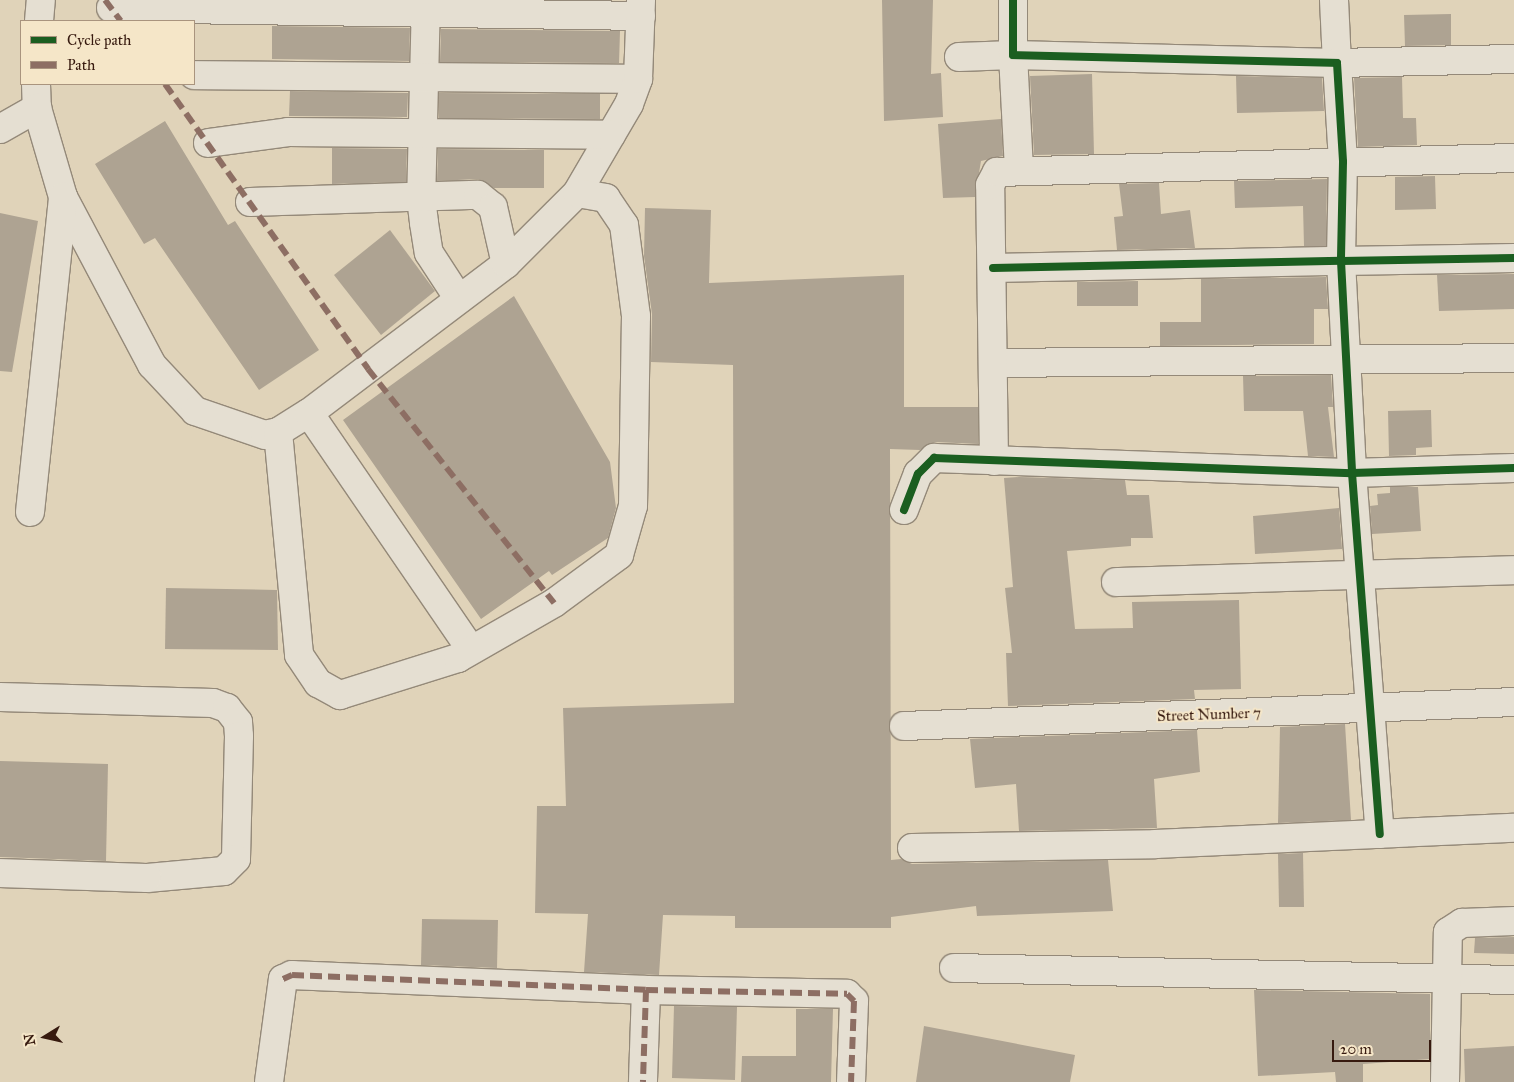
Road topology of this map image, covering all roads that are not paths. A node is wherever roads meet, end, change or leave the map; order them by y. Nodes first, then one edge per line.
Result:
1 (41, 0) edge
2 (1013, 0) edge
3 (1334, 0) edge
4 (426, 6) edge
5 (111, 8) dead end
6 (641, 8) edge
7 (39, 20) edge
8 (1013, 55) junction
9 (959, 57) dead end
10 (1514, 59) edge
11 (1337, 63) junction
12 (195, 75) edge
13 (425, 77) junction
14 (638, 78) junction
15 (36, 96) edge
16 (0, 129) edge
17 (424, 134) junction
18 (611, 135) junction
19 (208, 143) dead end
20 (1514, 158) edge
21 (1343, 162) junction
22 (1019, 168) junction
23 (577, 193) junction
24 (63, 197) junction
25 (421, 198) junction
26 (250, 202) dead end
27 (1514, 258) edge
28 (1341, 261) junction
29 (506, 264) junction
30 (993, 268) junction
31 (459, 300) junction
32 (1514, 358) edge
33 (1347, 360) junction
34 (995, 363) junction
35 (309, 413) junction
36 (278, 432) junction
37 (994, 462) junction
38 (1514, 468) edge
39 (1352, 473) junction
40 (904, 510) dead end
41 (30, 512) dead end
42 (1514, 570) edge
43 (1361, 574) junction
44 (1116, 582) dead end
45 (471, 650) junction
46 (0, 697) edge
47 (1514, 702) edge
48 (1373, 709) junction
49 (904, 726) dead end
50 (1514, 828) edge
51 (1380, 834) junction
52 (912, 848) dead end
53 (0, 873) edge
54 (1514, 921) edge
55 (954, 968) dead end
56 (1449, 978) junction
57 (1514, 980) edge
58 (646, 990) junction
59 (269, 1082) edge
60 (644, 1082) edge
61 (851, 1082) edge
62 (1445, 1082) edge

1 - 7 street
2 - 8 street
3 - 11 street
4 - 5 street
4 - 6 street
4 - 13 street
6 - 14 street
8 - 9 street
8 - 11 street
8 - 22 street
10 - 11 street
11 - 21 street
12 - 13 street
13 - 14 street
13 - 17 street
14 - 18 street
15 - 16 street
15 - 24 street
17 - 18 street
17 - 19 street
17 - 25 street
18 - 23 street
20 - 21 street
21 - 22 street
21 - 28 street
22 - 30 street
23 - 29 street
23 - 45 street
24 - 36 street
24 - 41 street
25 - 26 street
25 - 29 street
25 - 31 street
27 - 28 street
28 - 30 street
28 - 33 street
29 - 31 street
30 - 34 street
31 - 35 street
32 - 33 street
33 - 34 street
33 - 39 street
34 - 37 street
35 - 36 street
35 - 45 street
36 - 45 street
37 - 39 street
37 - 40 street
38 - 39 street
39 - 43 street
42 - 43 street
43 - 44 street
43 - 48 street
46 - 53 street
47 - 48 street, Street Number 7
48 - 49 street, Street Number 7
48 - 51 street
50 - 51 street
51 - 52 street
54 - 56 street
55 - 56 street
56 - 57 street
56 - 62 street
58 - 59 street
58 - 60 street
58 - 61 street

